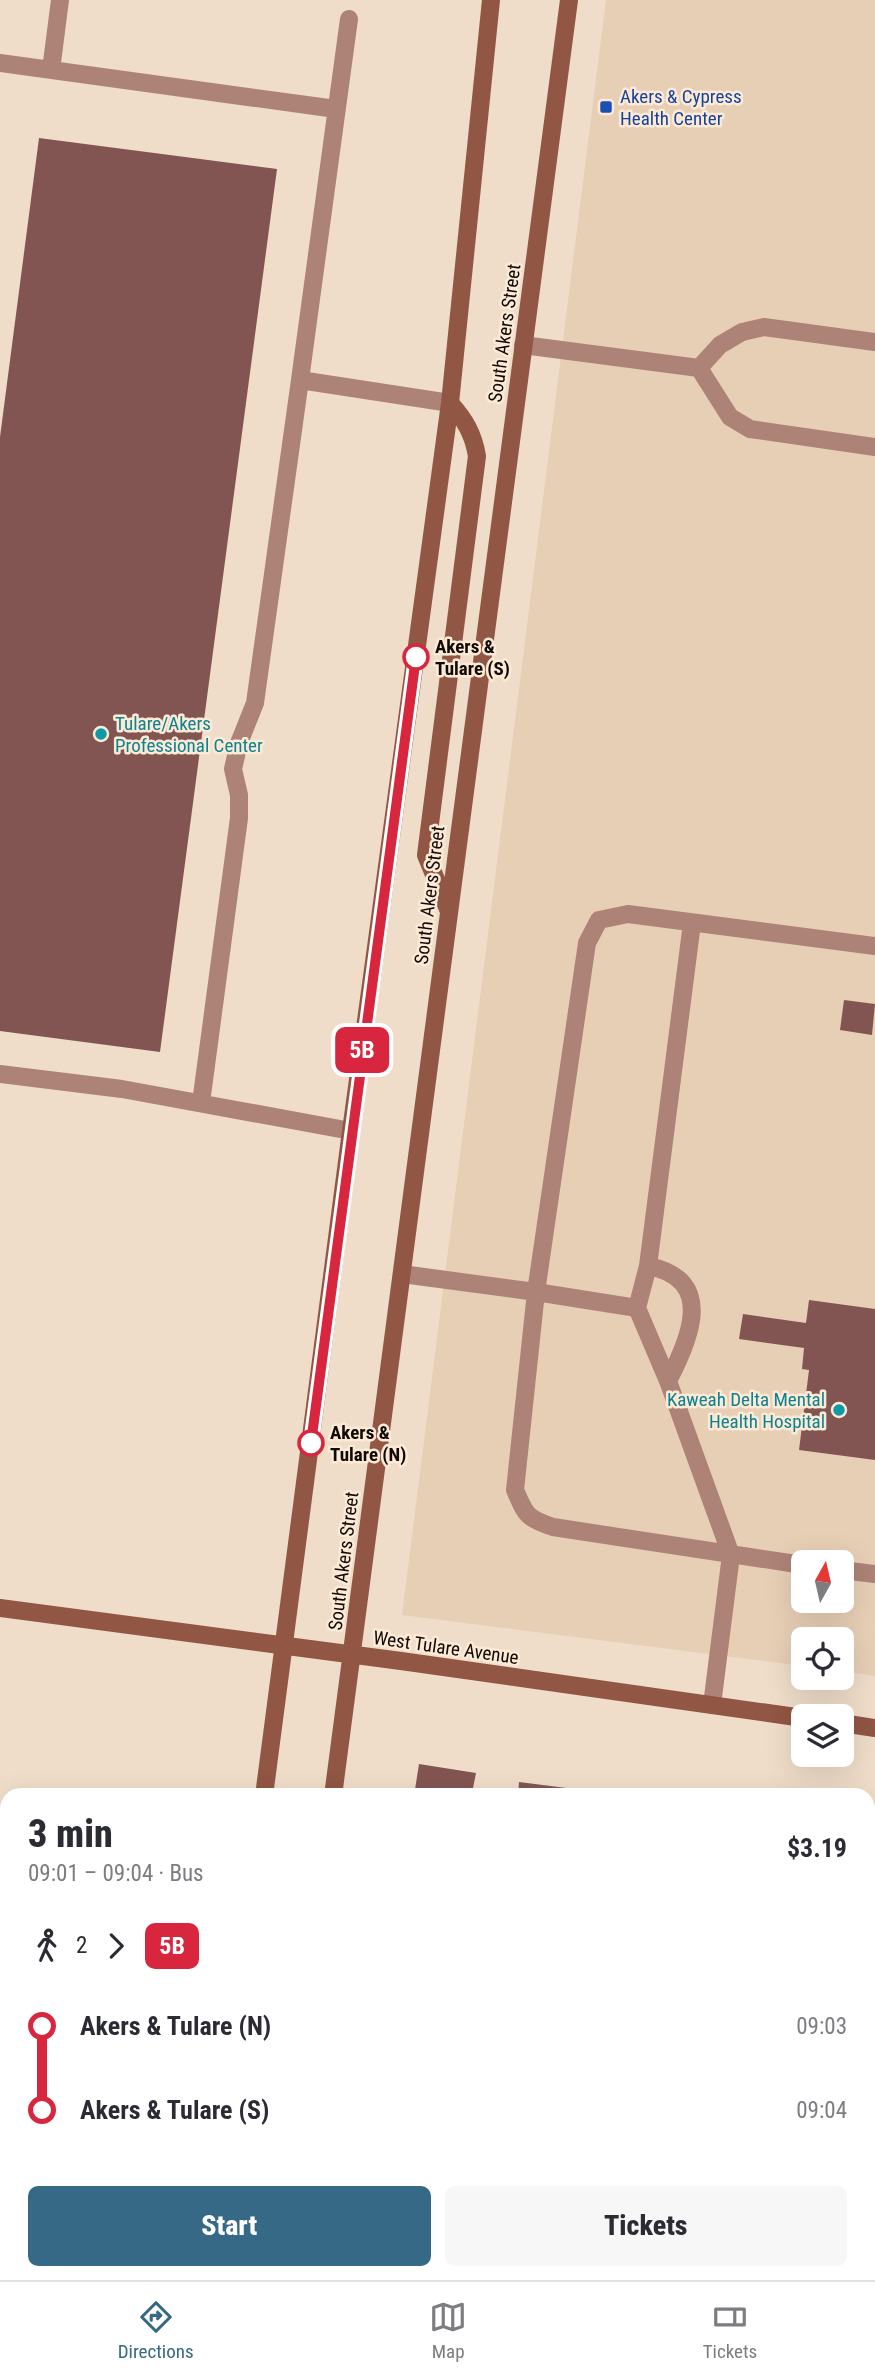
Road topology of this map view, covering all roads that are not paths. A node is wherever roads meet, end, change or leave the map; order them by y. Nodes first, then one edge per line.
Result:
1 (60, 0) edge
2 (491, 0) edge
3 (569, 0) edge
4 (349, 19) dead end
5 (0, 63) edge
6 (51, 70) junction
7 (336, 108) junction
8 (875, 342) edge
9 (523, 345) junction
10 (699, 368) junction
11 (300, 380) junction
12 (450, 403) junction
13 (875, 447) edge
14 (448, 909) junction
15 (692, 923) junction
16 (875, 946) edge
17 (0, 1074) edge
18 (201, 1103) junction
19 (351, 1131) junction
20 (648, 1266) junction
21 (401, 1274) junction
22 (537, 1292) junction
23 (637, 1308) junction
24 (668, 1381) junction
25 (731, 1555) junction
26 (791, 1562) edge
27 (854, 1571) edge
28 (875, 1574) edge
29 (0, 1608) edge
30 (284, 1647) junction
31 (352, 1655) junction
32 (712, 1706) junction
33 (791, 1716) edge
34 (854, 1725) edge
35 (875, 1728) edge
36 (265, 1788) edge
37 (334, 1788) edge

1 - 6 street
2 - 12 main road
3 - 9 main road, South Akers Street
4 - 7 street
5 - 6 street
6 - 7 street
7 - 11 street
8 - 10 street
9 - 10 street
9 - 14 main road, South Akers Street
10 - 13 street
11 - 12 street
11 - 18 street
12 - 14 main road
12 - 19 main road
14 - 21 main road, South Akers Street
15 - 16 street
15 - 20 street
15 - 22 street
17 - 18 street
18 - 19 street
19 - 30 main road
20 - 23 street
20 - 24 street
21 - 22 street
21 - 31 main road, South Akers Street
22 - 23 street
22 - 25 street
23 - 24 street
24 - 25 street
25 - 26 street
25 - 32 street
27 - 28 street
29 - 30 main road, West Tulare Avenue
30 - 31 main road, West Tulare Avenue
30 - 36 main road
31 - 32 main road, West Tulare Avenue
31 - 37 main road, South Akers Street
32 - 33 main road, West Tulare Avenue
34 - 35 main road

